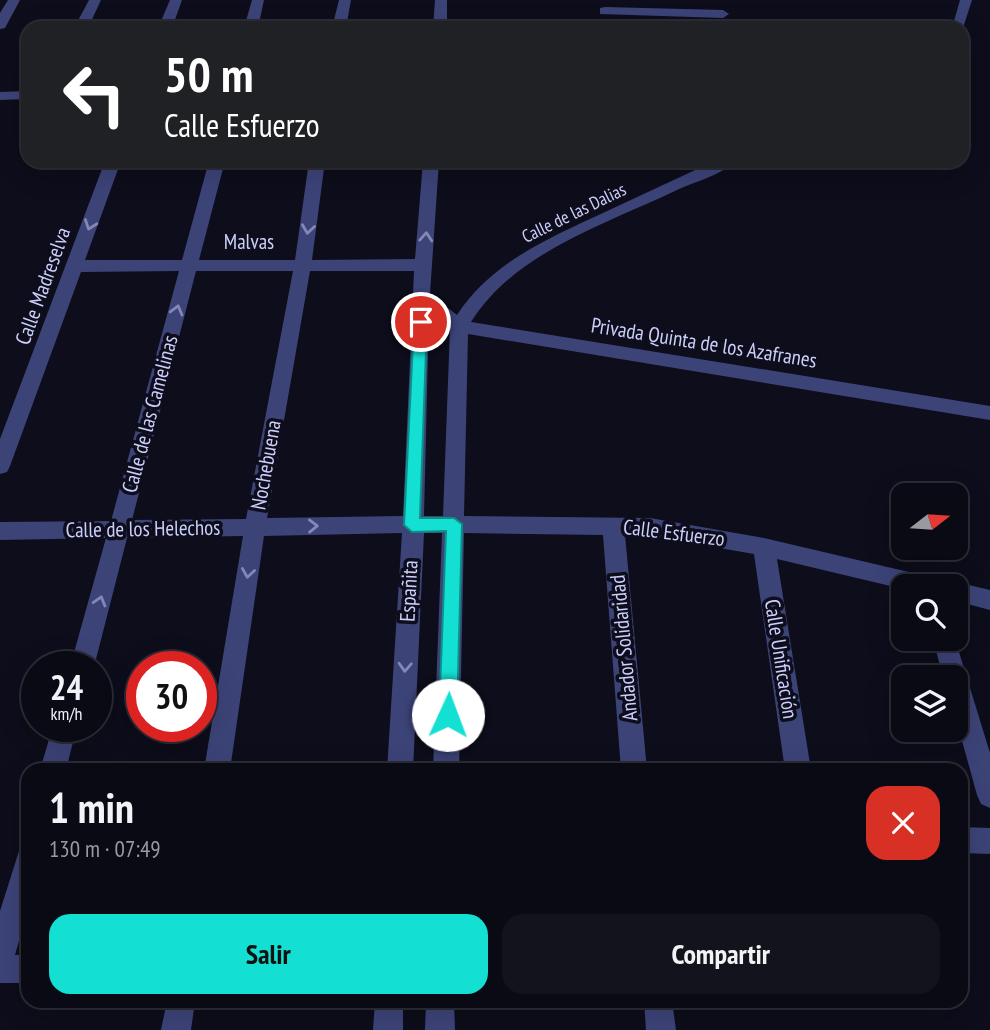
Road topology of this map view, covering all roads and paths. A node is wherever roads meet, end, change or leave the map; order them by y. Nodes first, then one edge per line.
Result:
1 (14, 0) edge
2 (95, 0) edge
3 (176, 0) edge
4 (258, 0) edge
5 (345, 0) edge
6 (441, 0) edge
7 (718, 0) edge
8 (965, 0) edge
9 (605, 11) dead end
10 (723, 14) junction
11 (84, 21) edge
12 (168, 21) edge
13 (253, 21) edge
14 (340, 21) edge
15 (440, 21) edge
16 (726, 21) edge
17 (960, 21) edge
18 (0, 25) edge
19 (21, 95) edge
20 (0, 96) edge
21 (110, 168) edge
22 (215, 168) edge
23 (316, 168) edge
24 (431, 168) edge
25 (712, 168) edge
26 (189, 265) junction
27 (303, 265) junction
28 (424, 265) junction
29 (75, 266) junction
30 (421, 296) junction
31 (459, 326) junction
32 (990, 413) edge
33 (0, 466) edge
34 (454, 524) junction
35 (412, 525) junction
36 (613, 525) junction
37 (255, 527) junction
38 (120, 530) junction
39 (0, 531) edge
40 (764, 547) junction
41 (891, 577) edge
42 (968, 595) edge
43 (990, 600) edge
44 (86, 651) edge
45 (968, 721) edge
46 (61, 742) edge
47 (55, 763) edge
48 (219, 763) edge
49 (400, 763) edge
50 (446, 763) edge
51 (633, 763) edge
52 (797, 763) edge
53 (990, 795) edge
54 (968, 840) edge
55 (990, 841) edge
56 (21, 885) edge
57 (0, 960) edge
58 (0, 969) edge
59 (21, 969) edge
60 (180, 1008) edge
61 (389, 1008) edge
62 (440, 1008) edge
63 (659, 1008) edge
64 (176, 1030) edge
65 (387, 1030) edge
66 (440, 1030) edge
67 (661, 1030) edge

1 - 18 street
2 - 11 street
3 - 12 street
4 - 13 street
5 - 14 street
6 - 15 street
7 - 10 street
8 - 17 street
9 - 10 street
10 - 16 street
19 - 20 street
21 -> 29 street, Calle Madreselva
22 - 26 street, Calle de las Camelinas
23 -> 27 street, Nochebuena
28 -> 24 street, Españita
25 - 31 street, Calle de las Dalias
26 - 27 street, Malvas
26 - 29 street, Malvas
38 -> 26 street, Calle de las Camelinas
27 - 28 street, Malvas
27 - 37 street, Nochebuena
28 - 30 street, Españita
29 - 33 street, Calle Madreselva
30 - 31 street, Privada Quinta de los Azafranes
30 - 35 street, Españita
31 - 32 street, Privada Quinta de los Azafranes
31 - 34 street
34 - 35 street, Calle Esfuerzo
34 - 36 street, Calle Esfuerzo
34 - 50 street
37 -> 35 street, Calle de los Helechos
35 -> 49 street, Españita
36 - 40 street, Calle Esfuerzo
36 - 51 street, Andador Solidaridad
37 - 38 street, Calle de los Helechos
37 -> 48 street, Nochebuena
38 - 39 street, Calle de los Helechos
44 -> 38 street, Calle de las Camelinas
40 - 41 street, Calle Esfuerzo
40 - 52 street, Calle Unificación
42 - 43 street
45 - 53 street
46 - 47 street
54 - 55 street
56 - 57 street
58 - 59 street
60 - 64 street
61 - 65 street
62 - 66 street
63 - 67 street

